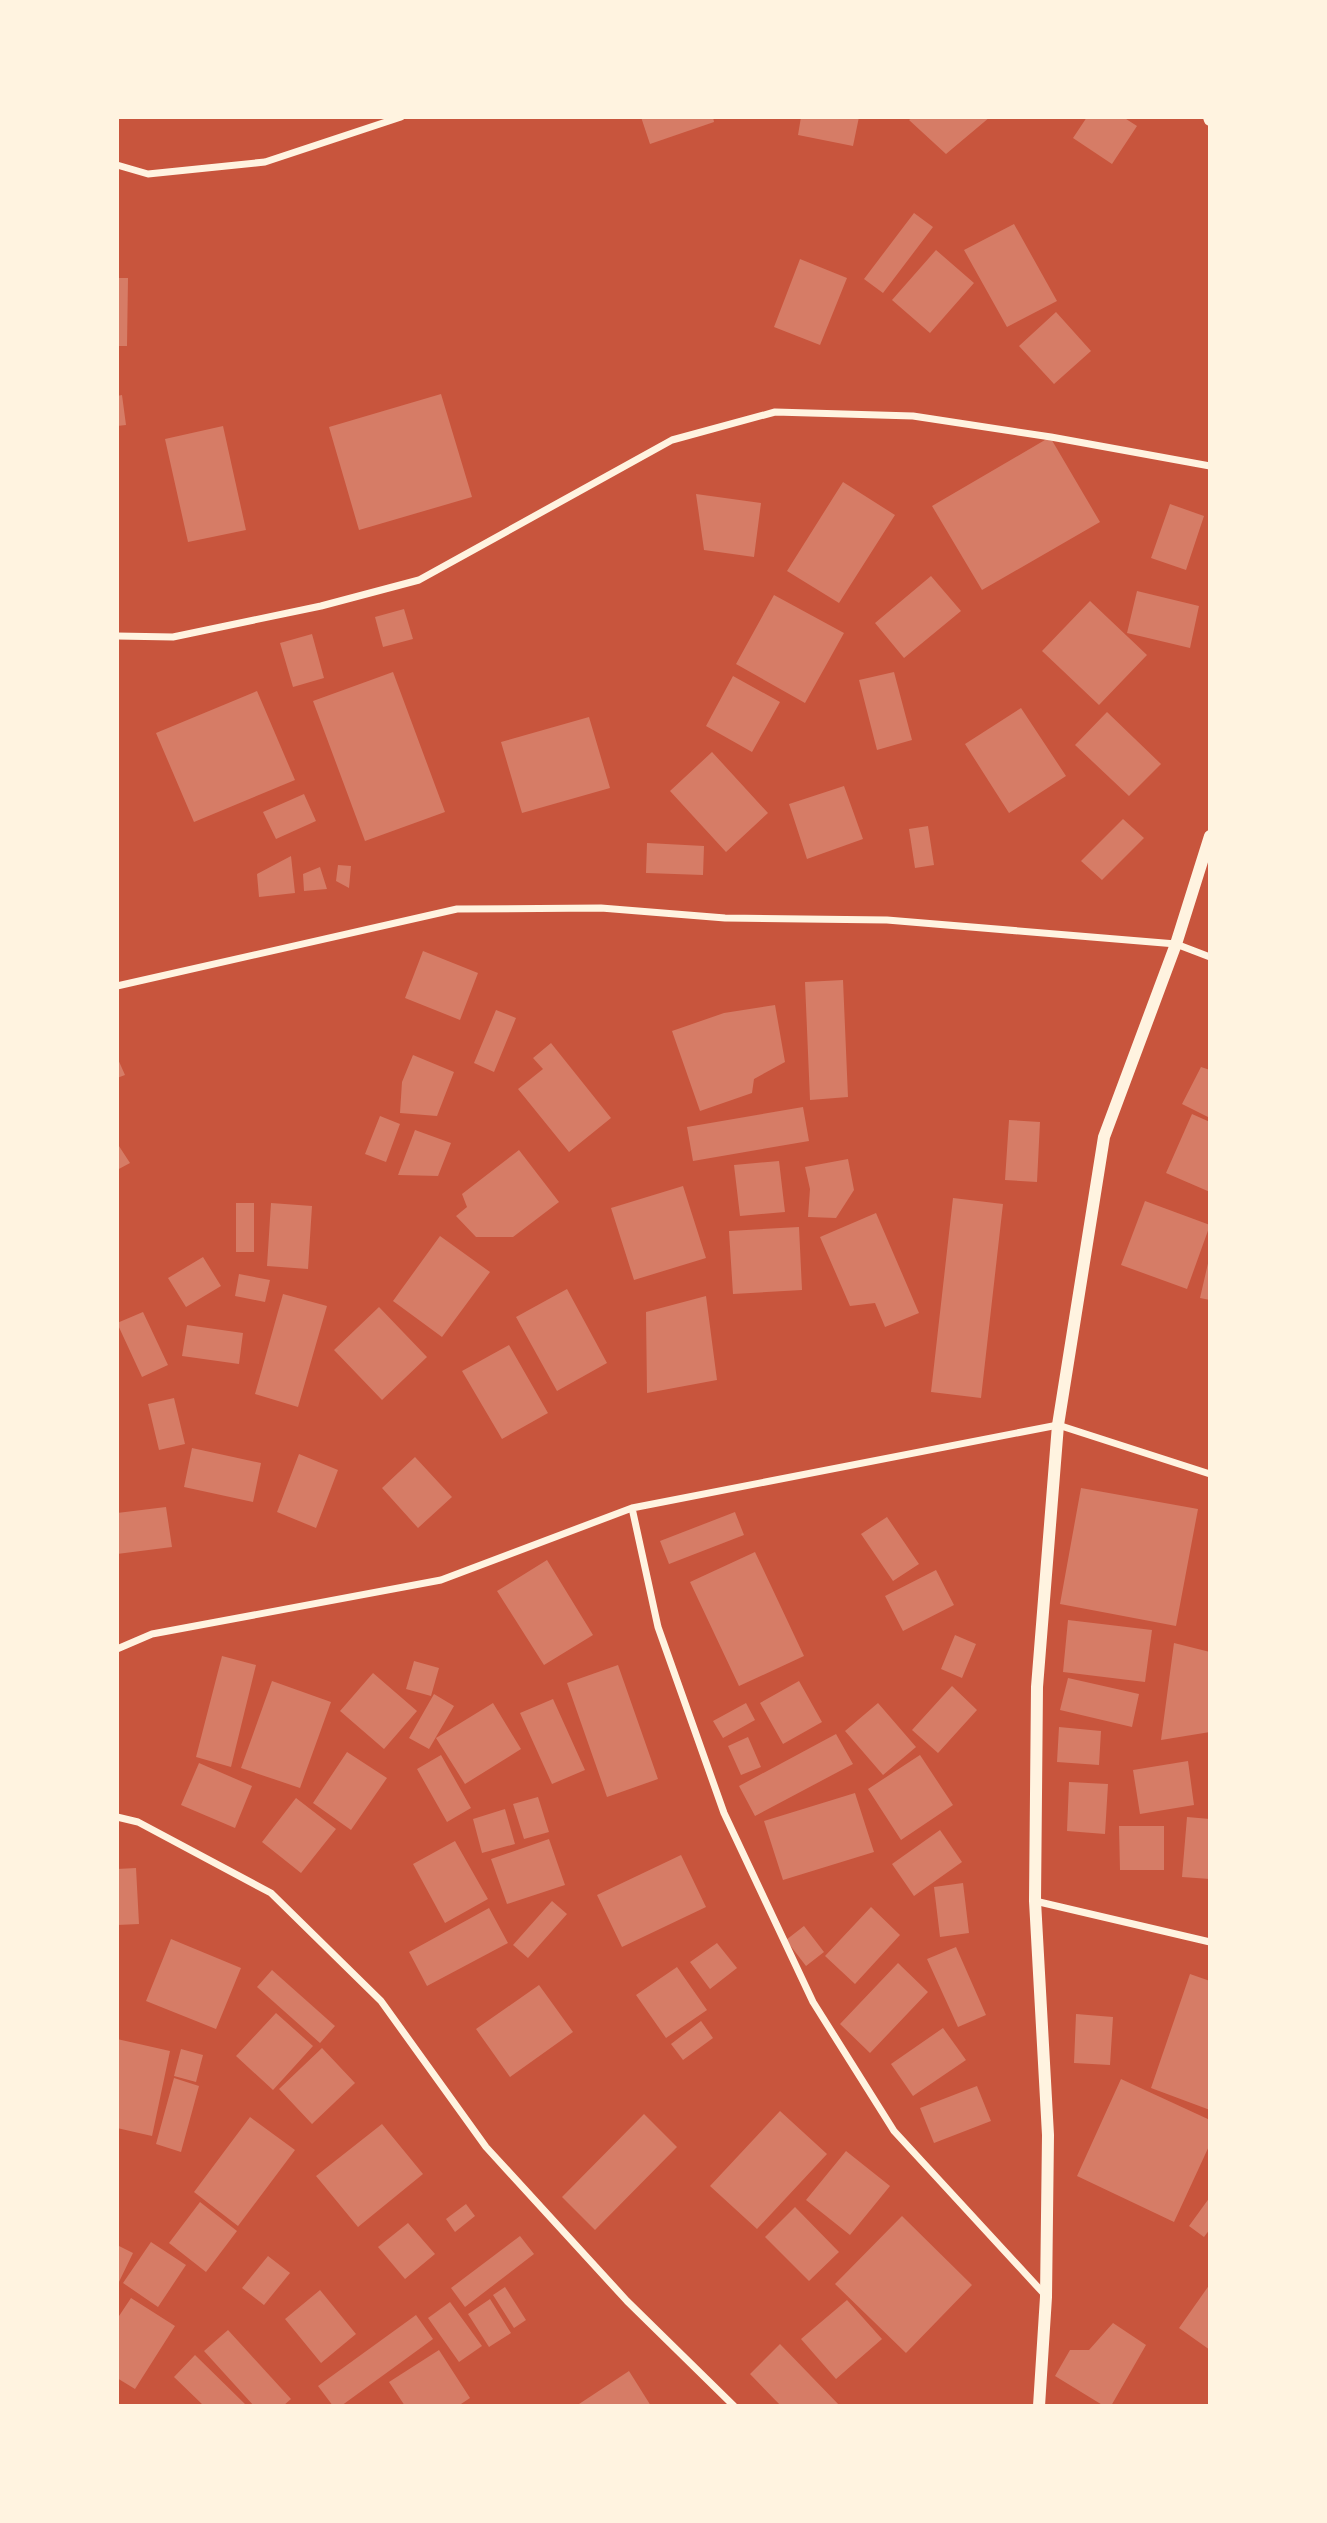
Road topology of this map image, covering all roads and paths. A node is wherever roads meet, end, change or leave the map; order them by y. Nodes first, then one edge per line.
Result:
1 (401, 117) edge
2 (117, 165) edge
3 (1210, 466) edge
4 (117, 636) edge
5 (1210, 836) edge
6 (1176, 944) junction
7 (1210, 957) edge
8 (117, 986) edge
9 (1058, 1425) junction
10 (1210, 1474) edge
11 (632, 1508) junction
12 (117, 1648) edge
13 (117, 1817) edge
14 (1035, 1901) junction
15 (1210, 1942) edge
16 (1046, 2297) junction
17 (734, 2406) edge
18 (1039, 2406) edge

1 - 2 street
3 - 4 street
5 - 6 street
6 - 7 street
6 - 8 street
6 - 9 street
9 - 10 street
9 - 11 street
9 - 14 street
11 - 12 street
11 - 16 street
13 - 17 street
14 - 15 street
14 - 16 street
16 - 18 street

